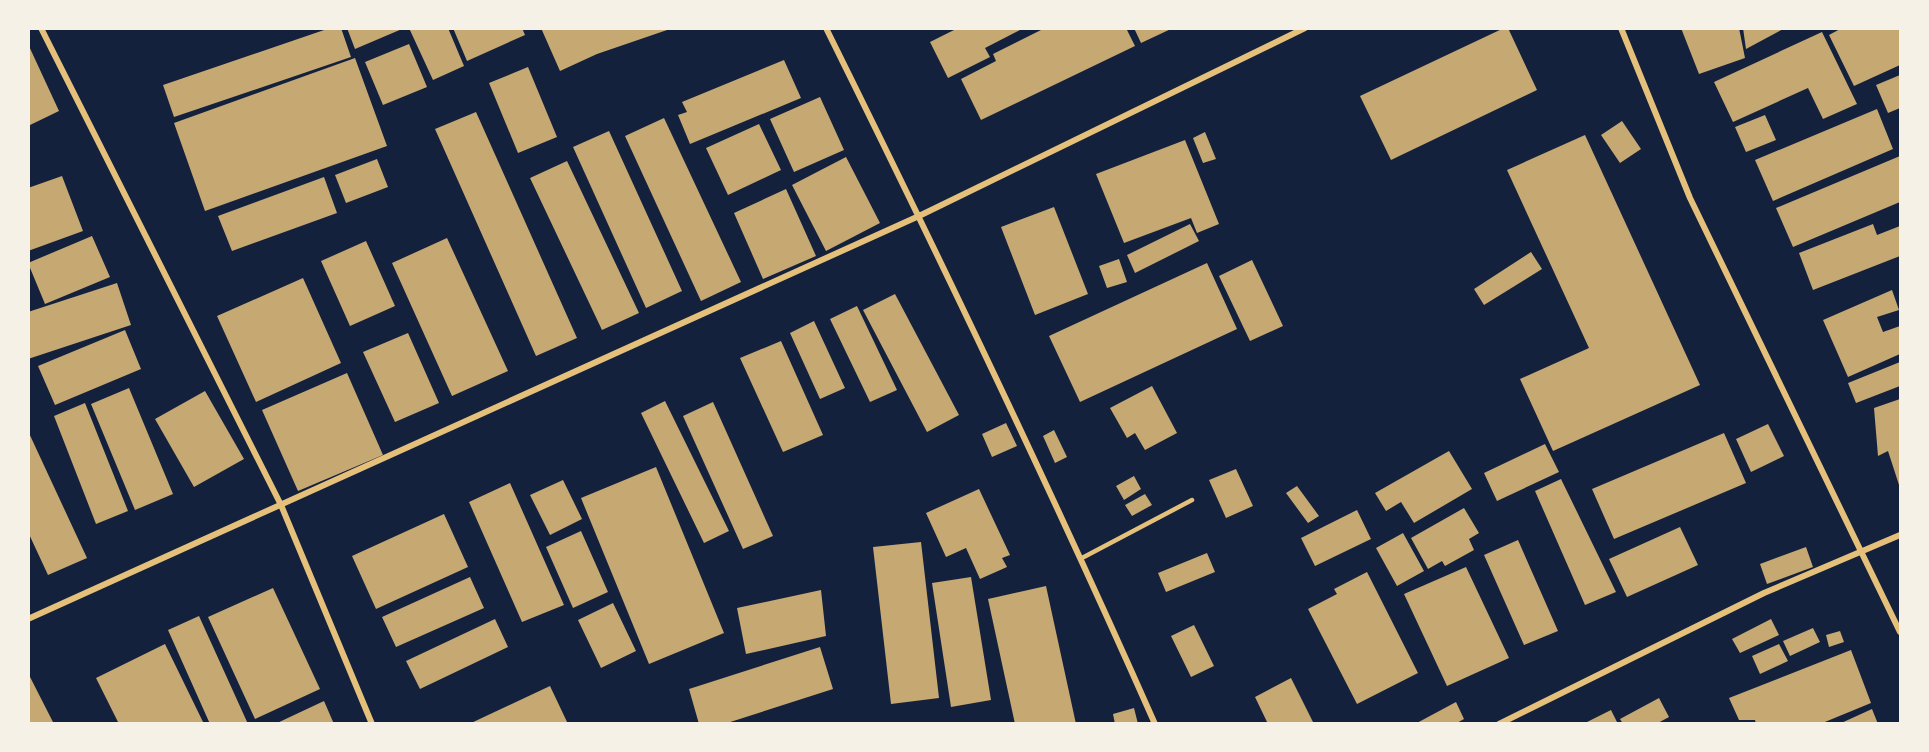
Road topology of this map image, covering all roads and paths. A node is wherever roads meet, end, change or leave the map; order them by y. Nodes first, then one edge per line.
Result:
1 (41, 28) edge
2 (826, 28) edge
3 (1305, 28) edge
4 (1622, 28) edge
5 (919, 216) junction
6 (1192, 500) dead end
7 (281, 506) junction
8 (1900, 536) edge
9 (1863, 551) junction
10 (1082, 558) junction
11 (28, 619) edge
12 (1900, 632) edge
13 (372, 723) edge
14 (1155, 723) edge
15 (1499, 723) edge

1 - 7 street
2 - 5 street
3 - 5 street
4 - 9 street
5 - 7 street
5 - 10 street
6 - 10 lane
7 - 11 street
7 - 13 street
8 - 9 street
9 - 12 street
9 - 15 street
10 - 14 street

